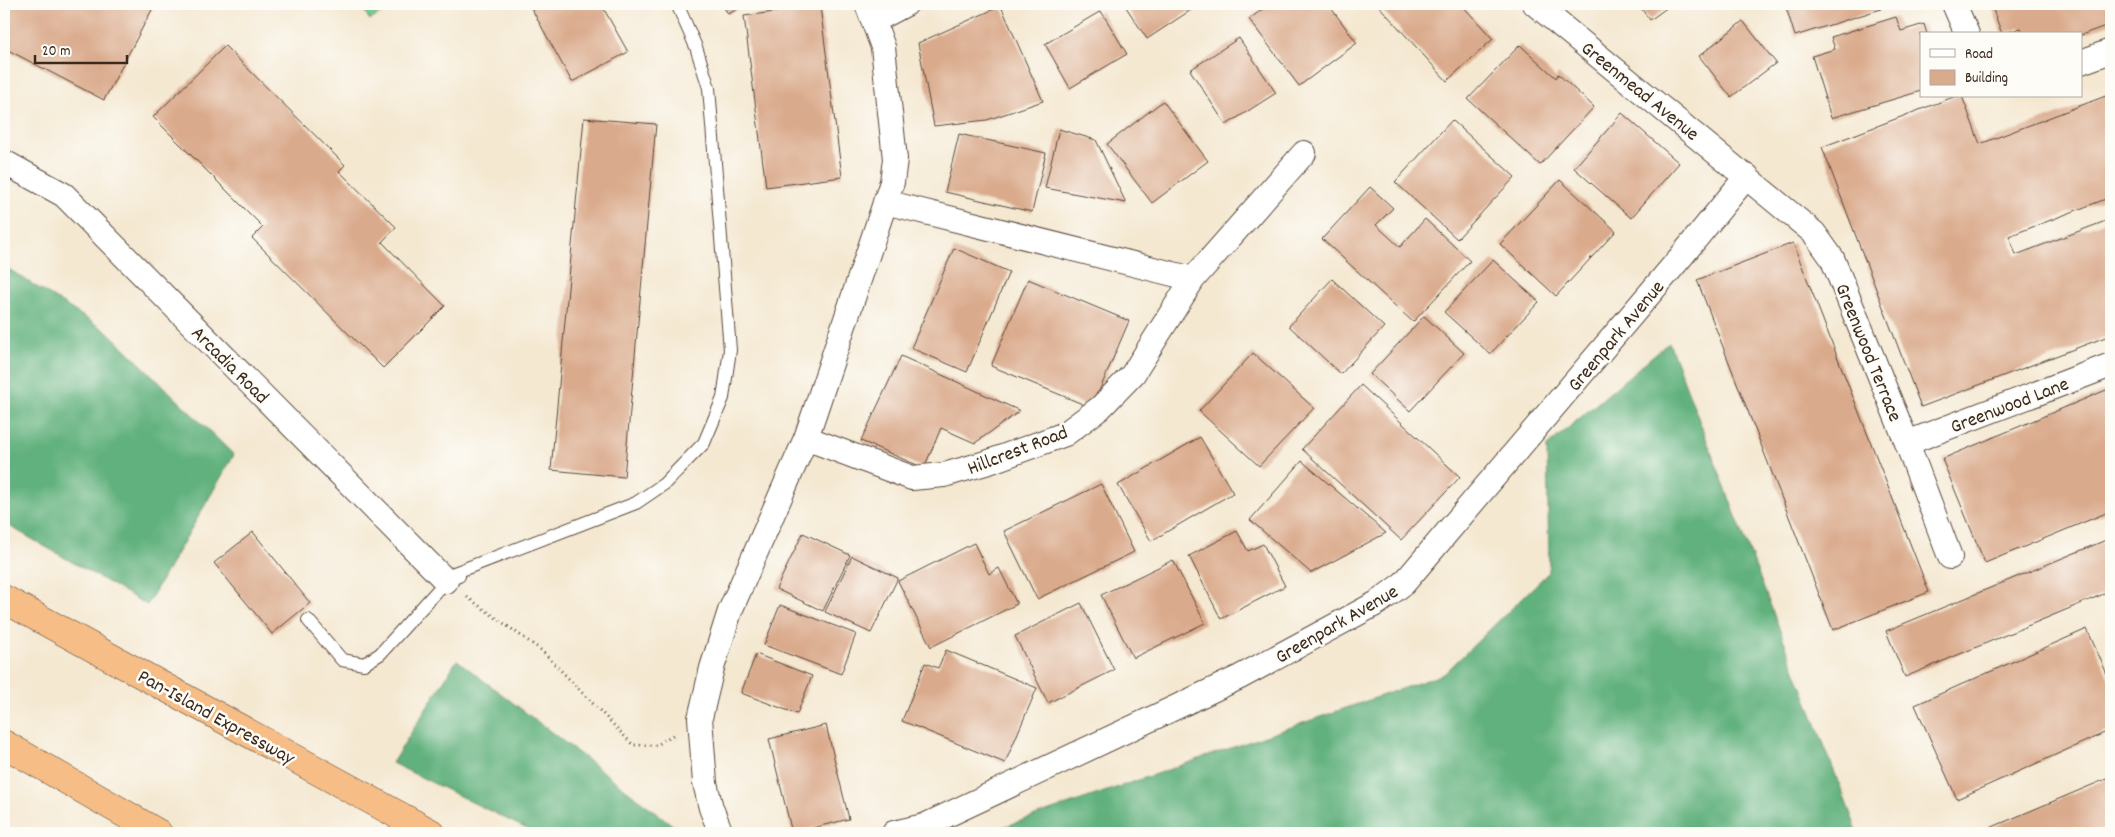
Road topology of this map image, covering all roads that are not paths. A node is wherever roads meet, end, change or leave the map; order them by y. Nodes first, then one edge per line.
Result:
1 (677, 4) edge
2 (906, 4) edge
3 (1535, 4) edge
4 (1954, 4) edge
5 (871, 12) edge
6 (1966, 32) edge
7 (2111, 51) edge
8 (2082, 62) edge
9 (1304, 153) dead end
10 (4, 162) edge
11 (1747, 176) junction
12 (885, 202) junction
13 (1193, 280) junction
14 (2111, 365) edge
15 (806, 438) junction
16 (1907, 443) junction
17 (1950, 557) dead end
18 (446, 582) junction
19 (4, 598) edge
20 (308, 620) dead end
21 (4, 744) edge
22 (158, 833) edge
23 (431, 833) edge
24 (721, 833) edge
25 (894, 833) edge

1 - 18 lane
2 - 5 street
3 - 11 street, Greenmead Avenue
4 - 6 street
5 - 12 street
7 - 8 street
9 - 13 street, Hillcrest Road
10 - 18 street, Arcadia Road
11 - 16 street, Greenwood Terrace
11 - 25 street, Greenpark Avenue
12 - 13 street
12 - 15 street
13 - 15 street, Hillcrest Road
14 - 16 street, Greenwood Lane
15 - 24 street
16 - 17 street, Greenwood Terrace
18 - 20 lane
19 - 23 highway, Pan-Island Expressway
21 - 22 highway

